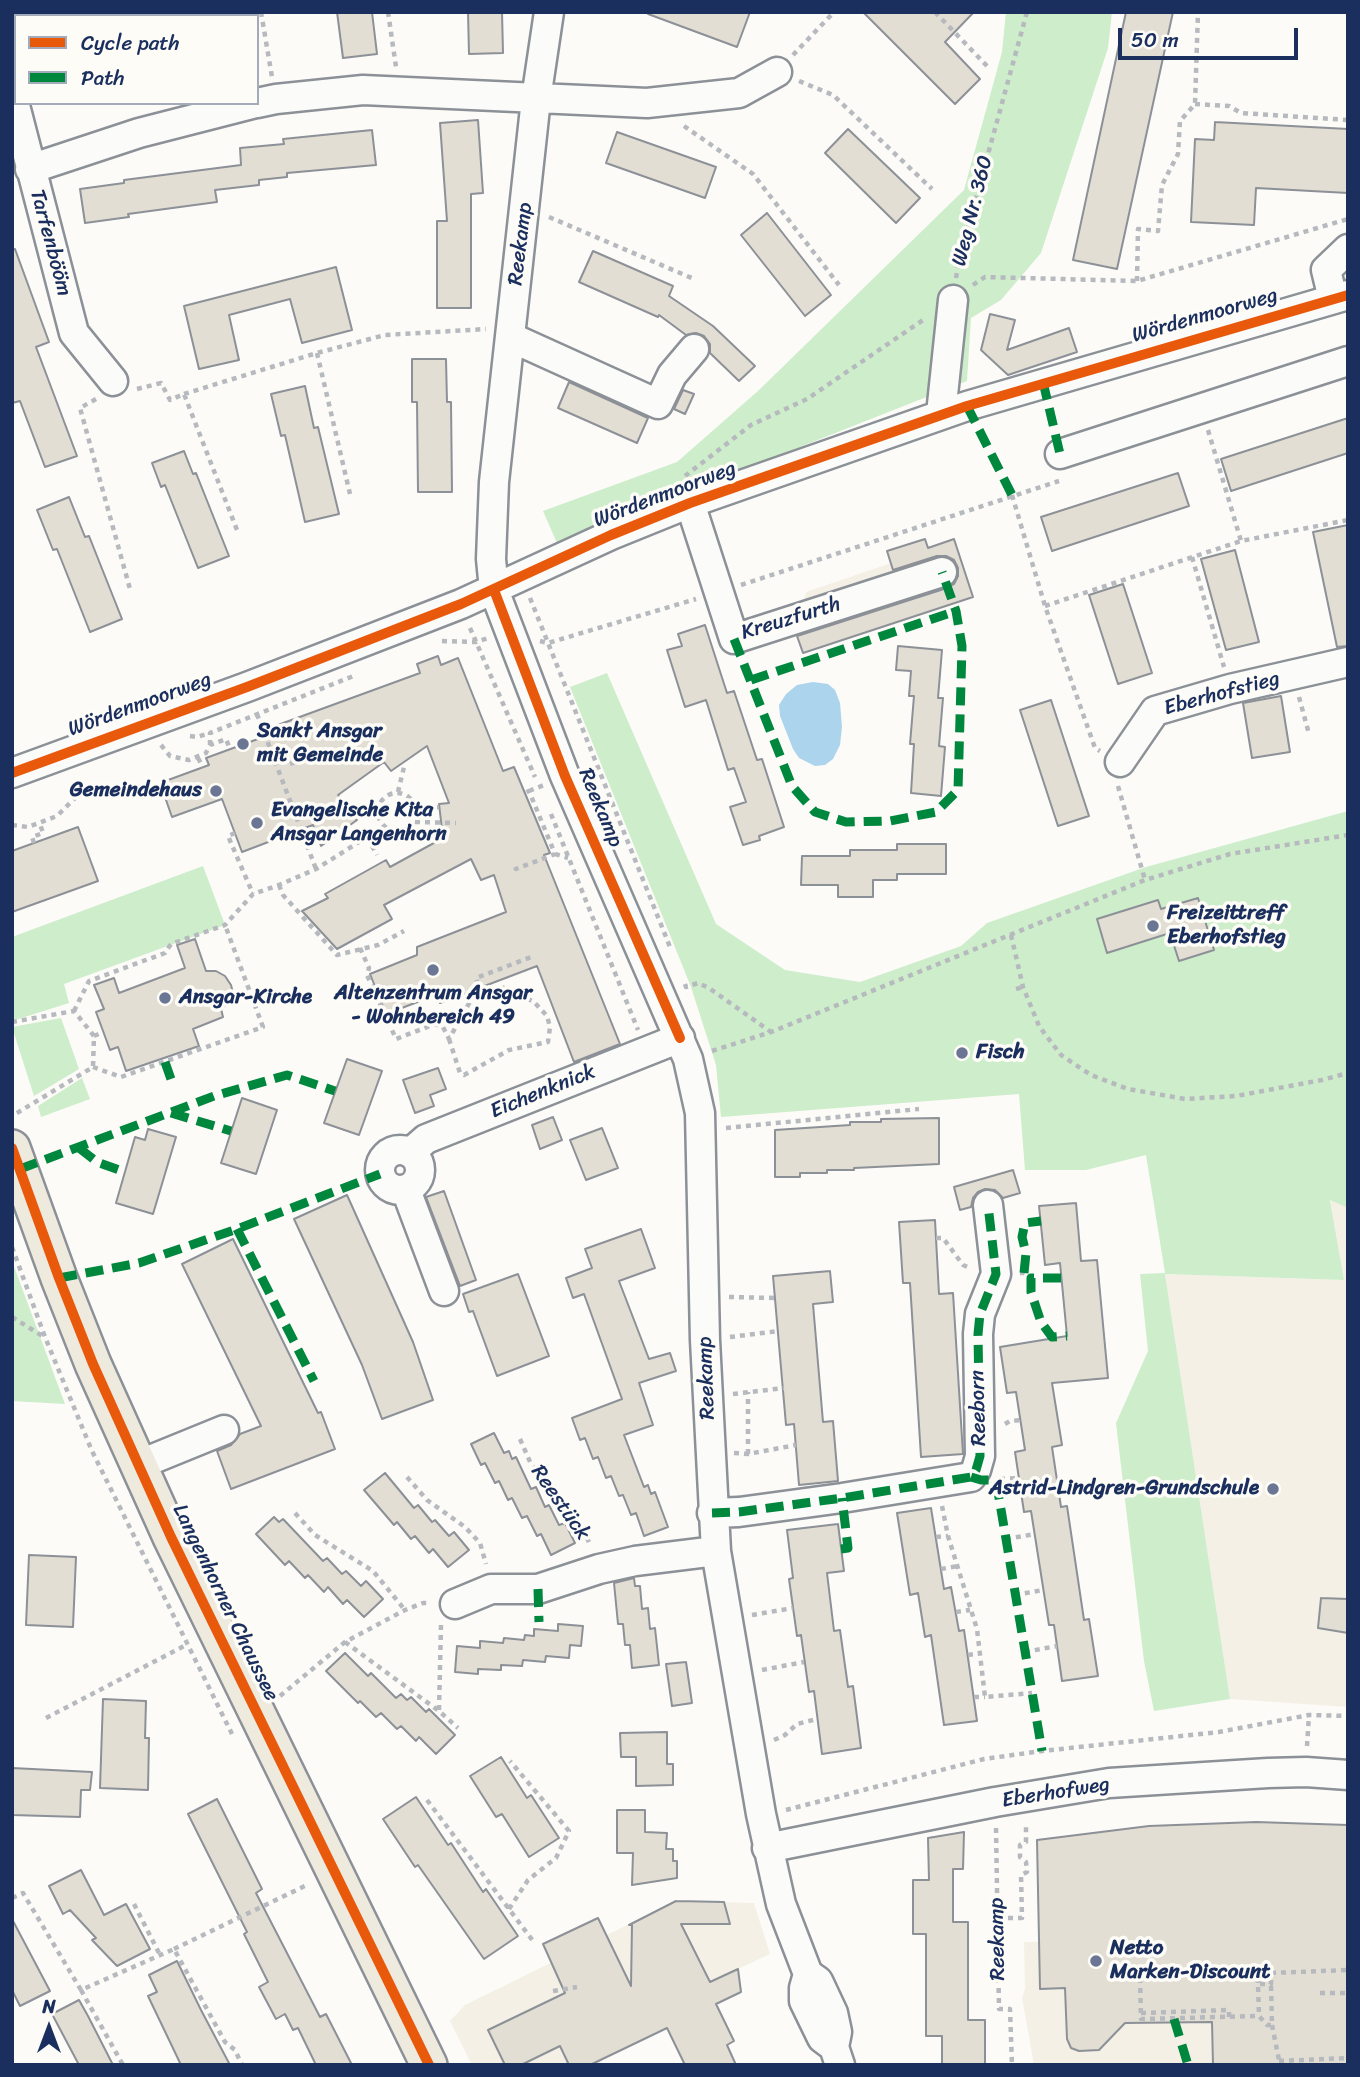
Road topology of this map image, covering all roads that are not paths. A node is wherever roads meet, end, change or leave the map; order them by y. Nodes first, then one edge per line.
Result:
1 (549, 12) edge
2 (777, 72) road end
3 (536, 99) junction
4 (263, 102) edge
5 (15, 105) edge
6 (251, 105) edge
7 (30, 169) junction
8 (1348, 249) edge
9 (1340, 297) edge
10 (953, 300) road end
11 (510, 332) junction
12 (694, 349) dead end
13 (1348, 361) edge
14 (113, 381) road end
15 (942, 414) junction
16 (1060, 454) road end
17 (683, 494) junction
18 (942, 572) dead end
19 (494, 590) junction
20 (1348, 662) edge
21 (1120, 762) road end
22 (12, 773) edge
23 (684, 1049) junction
24 (12, 1148) edge
25 (988, 1205) dead end
26 (444, 1291) dead end
27 (224, 1430) dead end
28 (138, 1465) junction
29 (712, 1513) junction
30 (716, 1551) junction
31 (455, 1604) road end
32 (1348, 1775) edge
33 (767, 1848) junction
34 (837, 2056) edge
35 (429, 2065) edge

1 - 3 street, Reekamp
2 - 3 street
3 - 4 street
3 - 11 street, Reekamp
5 - 7 street, Tarfenbööm
6 - 7 street
7 - 14 street, Tarfenbööm
8 - 9 street
9 - 15 street, Wördenmoorweg
10 - 15 street
11 - 12 street
11 - 19 street, Reekamp
13 - 16 street
15 - 17 street, Wördenmoorweg
17 - 18 street, Kreuzfurth
17 - 19 street, Wördenmoorweg
19 - 22 street, Wördenmoorweg
19 - 23 street, Reekamp
20 - 21 street, Eberhofstieg
23 - 26 street, Eichenknick
23 - 29 street, Reekamp
24 - 28 main road, Langenhorner Chaussee
25 - 29 street, Reeborn
27 - 28 street
28 - 35 main road, Langenhorner Chaussee
29 - 30 street, Reekamp
30 - 31 street, Reestück
30 - 33 street, Reekamp
32 - 33 street, Eberhofweg
33 - 34 street, Reekamp

